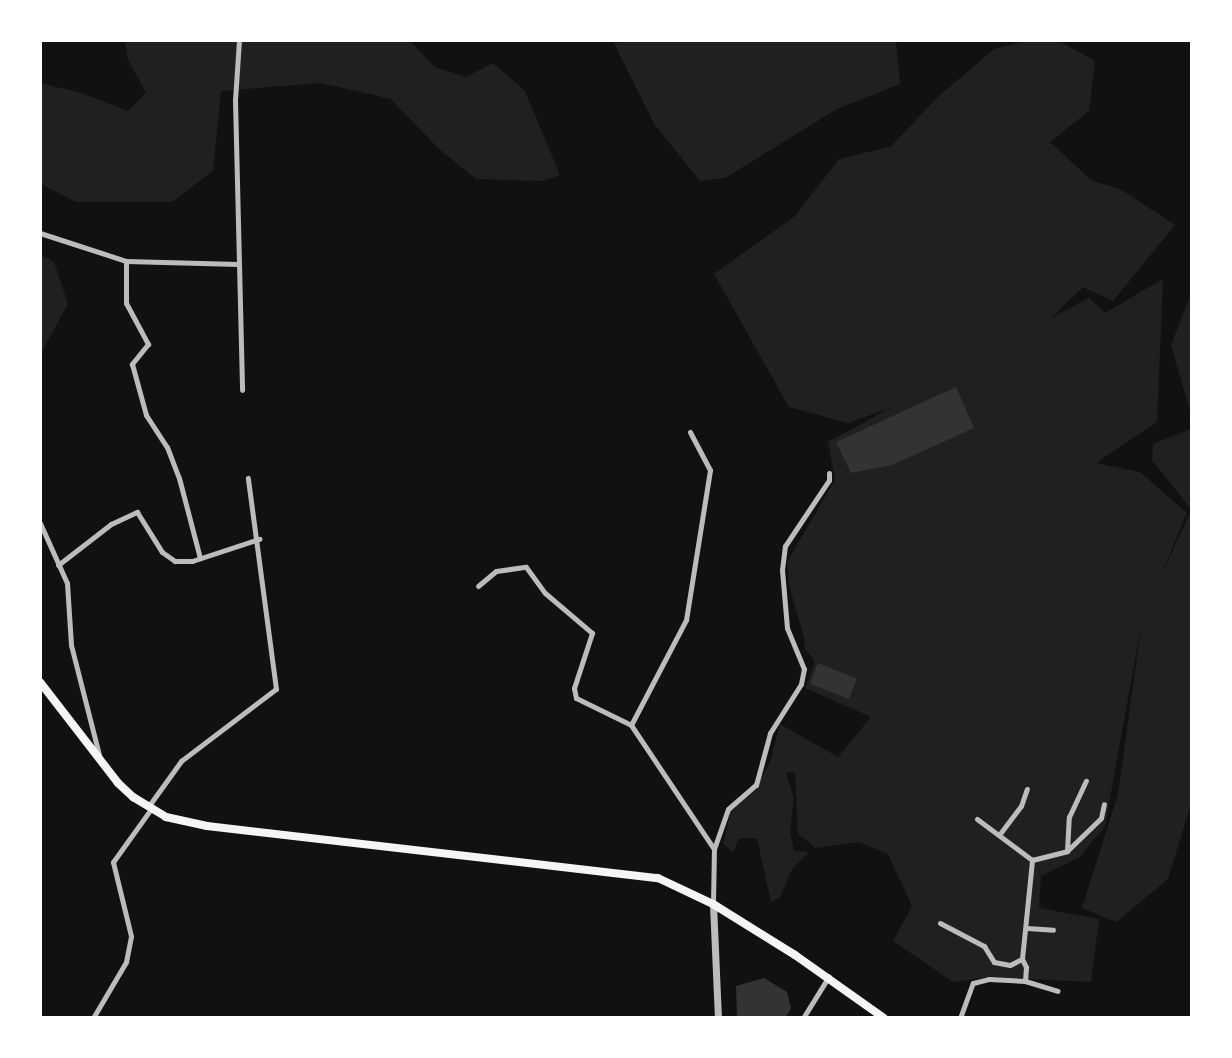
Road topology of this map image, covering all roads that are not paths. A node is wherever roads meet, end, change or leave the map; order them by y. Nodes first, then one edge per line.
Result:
1 (239, 40) edge
2 (40, 233) edge
3 (126, 261) junction
4 (238, 264) junction
5 (242, 390) dead end
6 (690, 432) dead end
7 (829, 473) dead end
8 (248, 478) dead end
9 (40, 523) edge
10 (259, 539) junction
11 (200, 558) junction
12 (58, 565) junction
13 (478, 586) dead end
14 (40, 682) edge
15 (631, 725) junction
16 (101, 762) junction
17 (1086, 781) dead end
18 (1027, 789) dead end
19 (1104, 804) dead end
20 (149, 808) junction
21 (977, 819) dead end
22 (999, 835) junction
23 (714, 849) junction
24 (1067, 850) junction
25 (1032, 860) junction
26 (713, 904) junction
27 (940, 923) dead end
28 (1027, 928) junction
29 (1053, 930) dead end
30 (1022, 959) junction
31 (829, 976) junction
32 (1025, 981) junction
33 (1057, 991) dead end
34 (93, 1017) edge
35 (718, 1017) edge
36 (802, 1017) edge
37 (884, 1017) edge
38 (960, 1017) edge

1 - 4 street
2 - 3 street
3 - 4 street
3 - 11 street
4 - 5 street
6 - 15 street
7 - 23 street
8 - 10 street
9 - 12 street
10 - 11 street
10 - 20 street
11 - 12 street
12 - 16 street
13 - 15 street
14 - 16 main road
15 - 23 street
16 - 20 main road
17 - 24 street
18 - 22 street
19 - 24 street
20 - 26 main road
20 - 34 street
21 - 22 street
22 - 25 street
23 - 26 street
24 - 25 street
25 - 28 street
26 - 31 main road
26 - 35 street
27 - 30 street
28 - 29 street
28 - 30 street
30 - 32 street
31 - 36 street
31 - 37 main road
32 - 33 street
32 - 38 street

